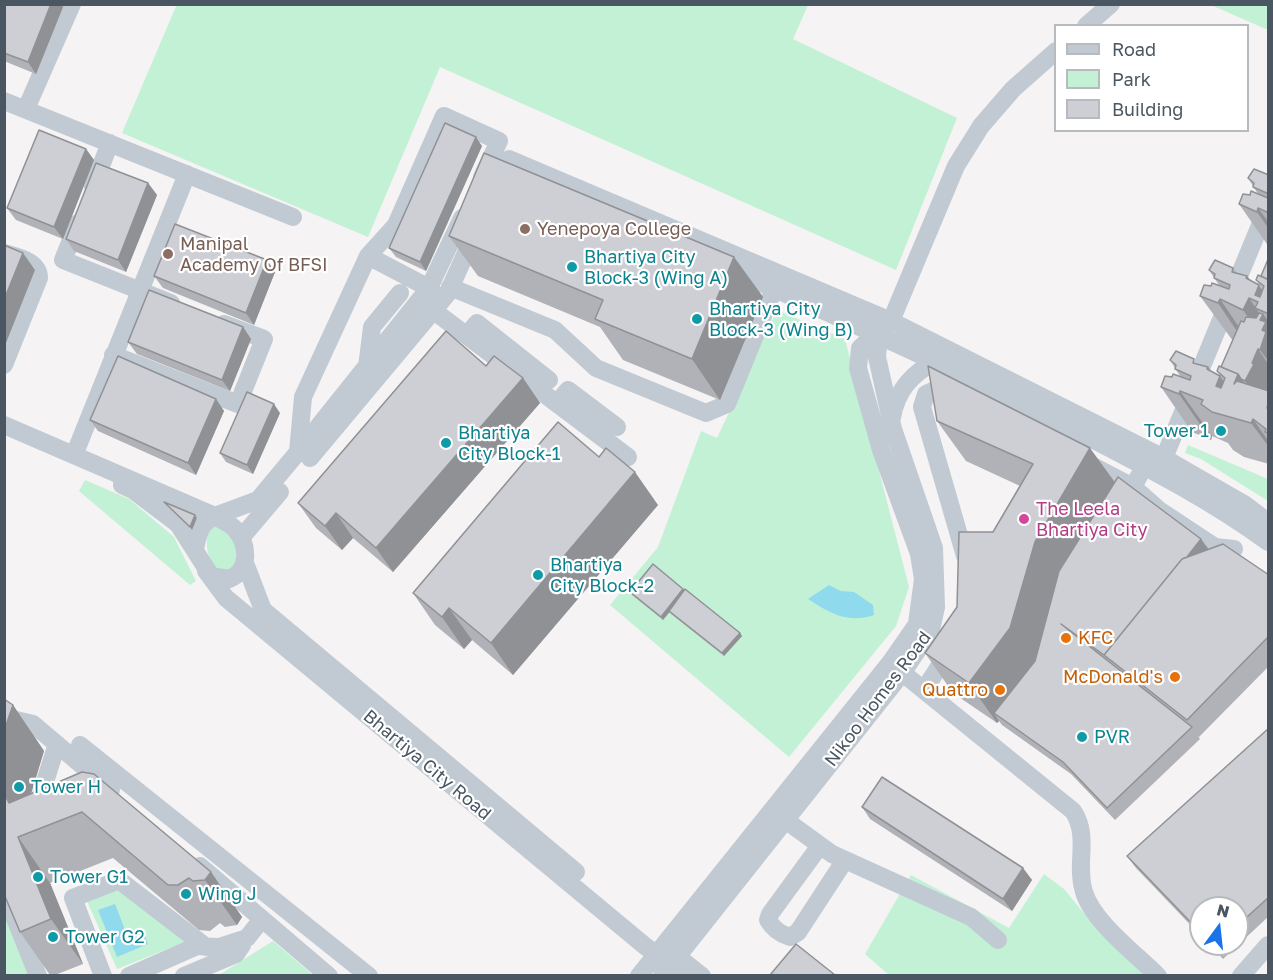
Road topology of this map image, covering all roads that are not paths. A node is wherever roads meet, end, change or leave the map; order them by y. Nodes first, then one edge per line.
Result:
1 (72, 4) edge
2 (1111, 4) edge
3 (1088, 24) edge
4 (1054, 53) edge
5 (4, 100) edge
6 (26, 109) junction
7 (110, 143) junction
8 (502, 161) junction
9 (187, 174) junction
10 (494, 193) edge
11 (1269, 206) edge
12 (293, 217) dead end
13 (4, 254) edge
14 (368, 256) junction
15 (774, 289) junction
16 (139, 290) junction
17 (400, 293) dead end
18 (439, 296) junction
19 (191, 311) edge
20 (212, 319) edge
21 (885, 327) junction
22 (467, 335) junction
23 (113, 355) junction
24 (937, 361) junction
25 (4, 365) edge
26 (367, 368) junction
27 (549, 380) dead end
28 (558, 402) junction
29 (976, 407) edge
30 (892, 424) junction
31 (4, 425) edge
32 (616, 427) dead end
33 (4, 435) edge
34 (1075, 436) junction
35 (298, 452) junction
36 (75, 453) junction
37 (628, 457) dead end
38 (1164, 458) junction
39 (1144, 466) junction
40 (1134, 487) junction
41 (215, 516) junction
42 (1269, 522) edge
43 (241, 538) junction
44 (1269, 542) edge
45 (962, 546) junction
46 (195, 549) junction
47 (1234, 549) edge
48 (934, 556) junction
49 (245, 563) junction
50 (206, 571) junction
51 (967, 576) edge
52 (929, 634) junction
53 (896, 668) junction
54 (924, 690) junction
55 (4, 726) edge
56 (57, 744) junction
57 (80, 745) dead end
58 (125, 802) junction
59 (105, 810) edge
60 (779, 816) junction
61 (43, 826) edge
62 (159, 831) edge
63 (819, 847) junction
64 (185, 853) edge
65 (845, 860) junction
66 (4, 891) edge
67 (262, 919) junction
68 (247, 938) junction
69 (998, 940) dead end
70 (206, 947) junction
71 (1263, 951) edge
72 (665, 959) edge
73 (38, 975) edge
74 (103, 975) edge
75 (129, 975) edge
76 (184, 975) edge
77 (329, 975) edge
78 (369, 975) edge
79 (639, 975) edge
80 (685, 975) edge
81 (702, 975) edge
82 (1158, 975) edge
83 (1233, 975) edge
84 (1241, 975) edge

1 - 6 street
2 - 3 street
4 - 21 street
5 - 6 street
6 - 7 street
7 - 9 street
7 - 16 street
8 - 10 street
8 - 14 street
8 - 15 street
8 - 18 street
8 - 21 street
9 - 12 street
9 - 16 street
11 - 38 street
13 - 25 street
14 - 18 street
14 - 35 street
15 - 18 street
15 - 21 street
16 - 19 street
16 - 23 street
17 - 26 street
18 - 22 street
18 - 26 street
18 - 43 street
20 - 23 street
21 - 24 street
21 - 30 street, Nikoo Homes Road
21 - 34 street
21 - 53 street, Nikoo Homes Road
22 - 27 street
22 - 28 street
23 - 36 street
24 - 30 street
24 - 34 street
26 - 35 street
28 - 32 street
28 - 37 street
29 - 45 street
30 - 48 street, Nikoo Homes Road
31 - 36 street
33 - 46 street, Bhartiya City Road
34 - 38 street
34 - 39 street
34 - 40 street
35 - 41 street
36 - 41 street
38 - 42 street
39 - 40 street
39 - 44 street
40 - 47 street
41 - 43 street
41 - 46 street
43 - 49 street, Bhartiya City Road
45 - 48 street
45 - 51 street
46 - 50 street, Bhartiya City Road
48 - 52 street, Nikoo Homes Road
49 - 50 street
49 - 72 street, Bhartiya City Road
50 - 72 street, Bhartiya City Road
52 - 53 street, Nikoo Homes Road
52 - 54 street
53 - 54 street
53 - 60 street, Nikoo Homes Road
54 - 82 street
55 - 56 street
56 - 58 street
56 - 61 street
57 - 78 street
58 - 59 street
58 - 62 street
60 - 63 street
60 - 72 street, Nikoo Homes Road
63 - 65 street
63 - 65 street
64 - 67 street
65 - 69 street
66 - 73 street
67 - 68 street
67 - 77 street
68 - 70 street
68 - 76 street
70 - 74 street
70 - 75 street
71 - 83 street
71 - 84 street
72 - 79 street, Nikoo Homes Road
72 - 80 street
72 - 81 street

